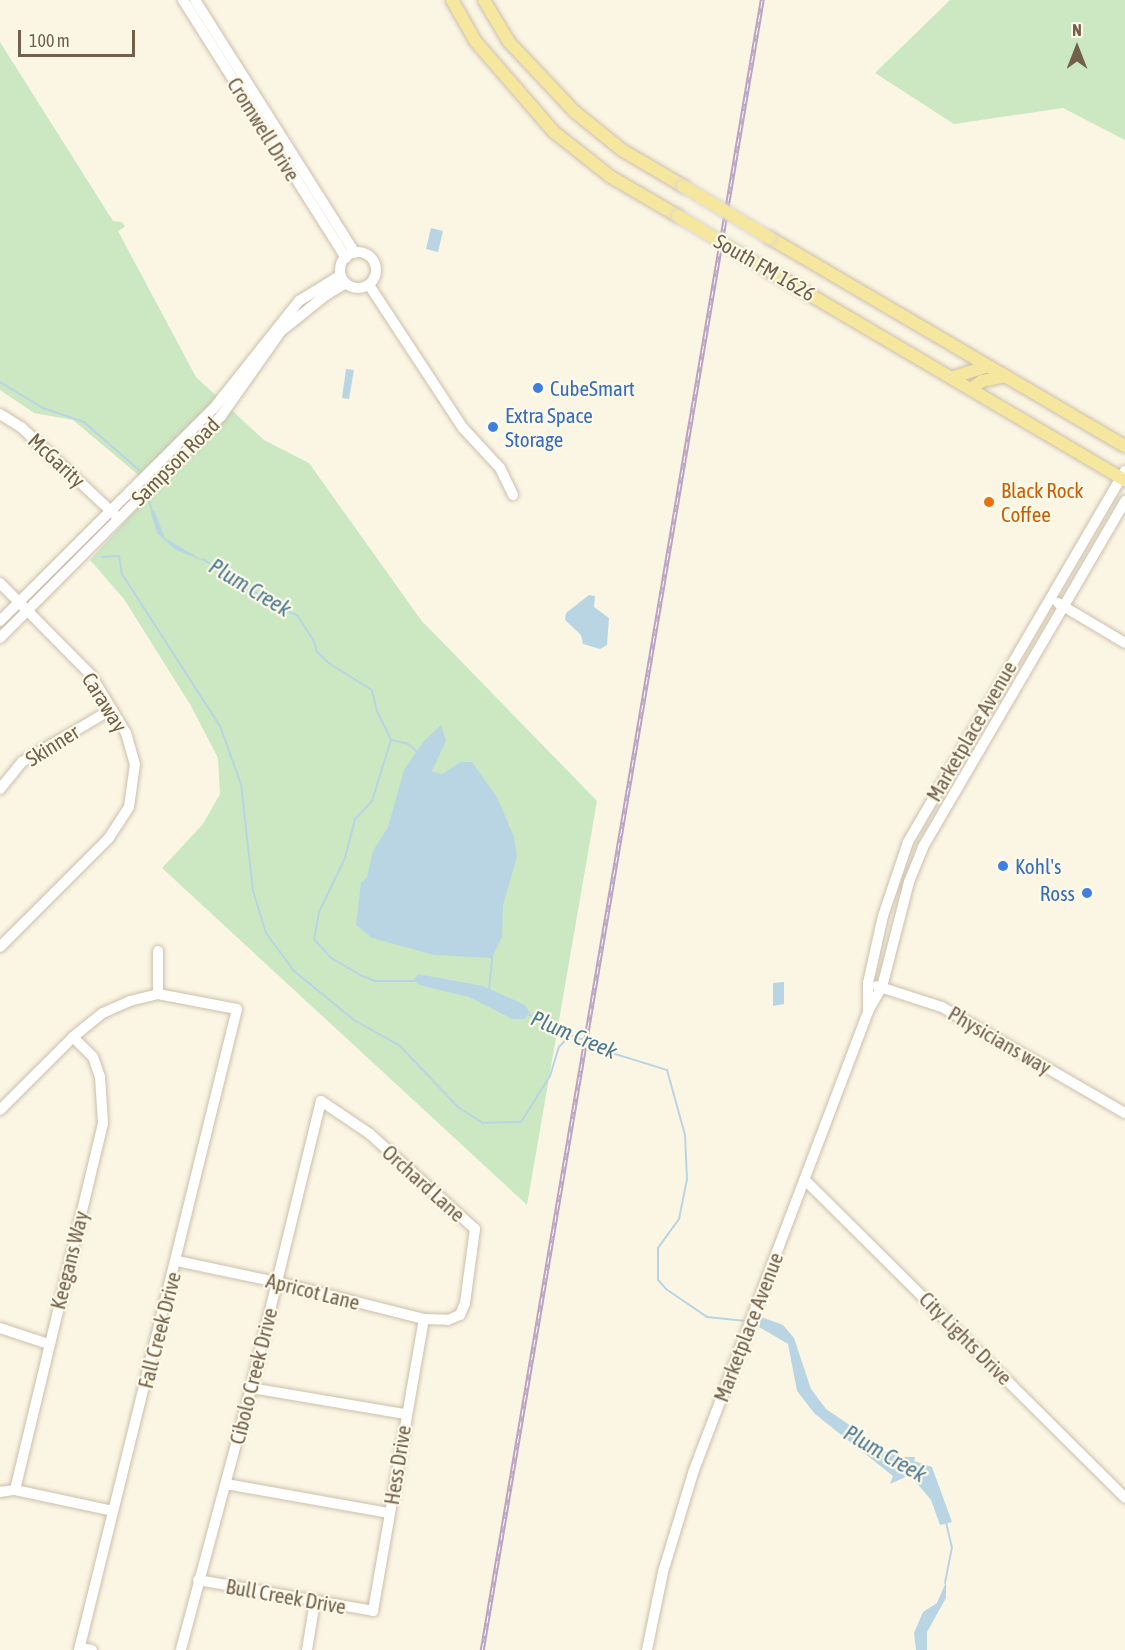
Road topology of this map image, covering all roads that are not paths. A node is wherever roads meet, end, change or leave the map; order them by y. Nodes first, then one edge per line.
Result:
1 (183, 0) edge
2 (195, 0) edge
3 (452, 0) edge
4 (484, 0) edge
5 (351, 255) junction
6 (344, 279) junction
7 (369, 285) junction
8 (988, 366) junction
9 (1005, 376) junction
10 (954, 377) junction
11 (972, 388) junction
12 (0, 414) edge
13 (1125, 446) edge
14 (1123, 476) edge
15 (513, 495) dead end
16 (1125, 501) edge
17 (114, 514) junction
18 (0, 584) edge
19 (1049, 598) junction
20 (22, 605) junction
21 (1064, 606) junction
22 (0, 621) edge
23 (0, 638) edge
24 (1125, 643) edge
25 (112, 709) junction
26 (0, 789) edge
27 (0, 947) edge
28 (158, 951) dead end
29 (868, 983) junction
30 (882, 987) junction
31 (158, 994) junction
32 (868, 1011) junction
33 (73, 1037) junction
34 (321, 1101) joint
35 (0, 1110) edge
36 (1125, 1113) edge
37 (805, 1180) junction
38 (177, 1261) junction
39 (277, 1282) junction
40 (424, 1319) junction
41 (448, 1320) joint
42 (0, 1328) edge
43 (48, 1344) junction
44 (251, 1388) junction
45 (405, 1414) junction
46 (226, 1484) junction
47 (15, 1490) junction
48 (1123, 1491) edge
49 (0, 1492) edge
50 (113, 1511) junction
51 (389, 1513) junction
52 (198, 1580) junction
53 (315, 1601) junction
54 (373, 1611) joint
55 (80, 1649) edge
56 (92, 1650) edge
57 (181, 1650) edge
58 (307, 1650) edge
59 (647, 1650) edge

1 - 5 street, Cromwell Drive
2 - 5 street, Cromwell Drive
3 - 10 main road, South FM 1626, bridge
4 - 8 main road, South FM 1626, bridge
5 - 6 street
5 - 7 street
6 - 7 street
6 - 17 street, Sampson Road
7 - 15 street
8 - 9 main road, South FM 1626
8 - 10 main road
9 - 11 main road
9 - 13 main road, South FM 1626
10 - 11 main road, South FM 1626
11 - 14 main road, South FM 1626
12 - 17 street, McGarity
14 - 19 street, Marketplace Avenue
16 - 21 street, Marketplace Avenue
17 - 20 street, Sampson Road
18 - 20 street, Caraway
19 - 21 street
19 - 29 street, Marketplace Avenue
20 - 22 street, Sampson Road
20 - 23 street, Sampson Road
20 - 25 street, Caraway
21 - 24 street
21 - 30 street, Marketplace Avenue
25 - 26 street, Skinner
25 - 27 street, Caraway
28 - 31 street
29 - 30 street, Physicians way
29 - 32 street, Marketplace Avenue
30 - 32 street, Marketplace Avenue
30 - 36 street, Physicians way
31 - 33 street
31 - 38 street, Fall Creek Drive
32 - 37 street, Marketplace Avenue
33 - 35 street
33 - 43 street, Keegans Way
34 - 39 street, Cibolo Creek Drive
34 - 41 street, Orchard Lane
37 - 48 street, City Lights Drive
37 - 59 street, Marketplace Avenue
38 - 39 street, Apricot Lane
38 - 50 street, Fall Creek Drive
39 - 40 street, Apricot Lane
39 - 44 street, Cibolo Creek Drive
40 - 41 street, Apricot Lane
40 - 45 street, Hess Drive
42 - 43 street
43 - 47 street, Keegans Way
44 - 45 street
44 - 46 street, Cibolo Creek Drive
45 - 51 street, Hess Drive
46 - 51 street
46 - 52 street, Cibolo Creek Drive
47 - 49 street
47 - 50 street
50 - 55 street, Fall Creek Drive
51 - 54 street, Hess Drive
52 - 53 street, Bull Creek Drive
52 - 57 street, Cibolo Creek Drive
53 - 54 street, Bull Creek Drive
53 - 58 street
55 - 56 street

